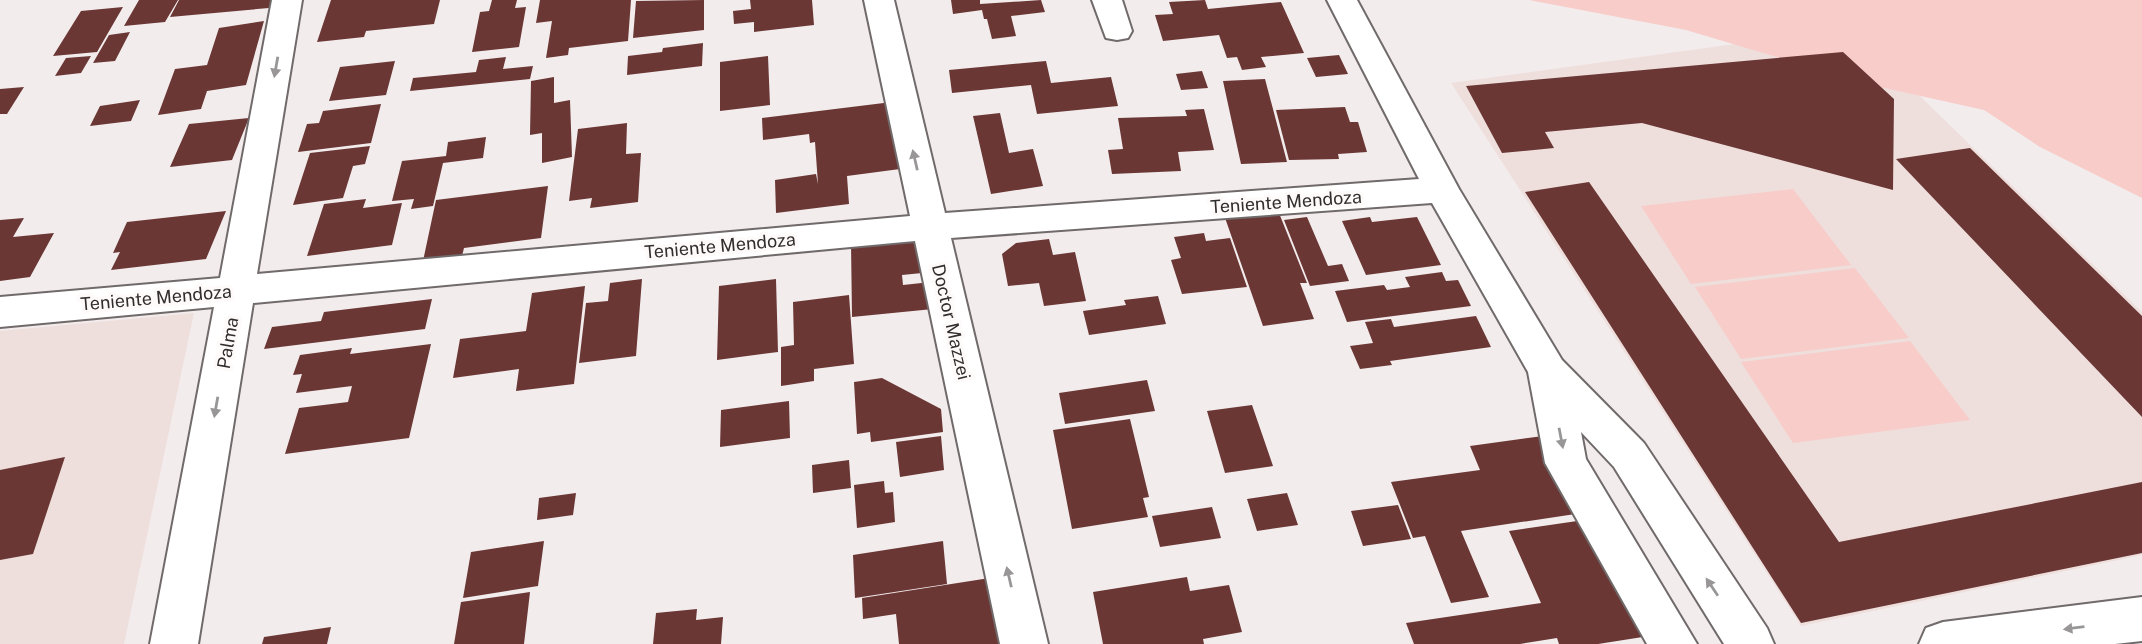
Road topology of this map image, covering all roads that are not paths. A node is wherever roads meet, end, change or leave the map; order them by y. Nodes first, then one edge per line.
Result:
1 (287, 0) edge
2 (879, 0) edge
3 (1107, 0) edge
4 (1342, 0) edge
5 (1116, 31) dead end
6 (1441, 190) junction
7 (929, 227) junction
8 (237, 291) junction
9 (0, 312) edge
10 (1548, 371) junction
11 (2142, 620) edge
12 (174, 644) edge
13 (1024, 644) edge
14 (1673, 644) edge
15 (1750, 644) edge
16 (1943, 644) edge

1 -> 8 street, Palma
7 -> 2 street, Doctor Mazzei
3 - 5 street
4 - 6 street
6 - 7 street, Teniente Mendoza
6 - 10 street
7 - 8 street, Teniente Mendoza
13 -> 7 street, Doctor Mazzei
8 - 9 street, Teniente Mendoza
8 -> 12 street, Palma
10 -> 14 street
15 -> 10 street
11 -> 16 street

